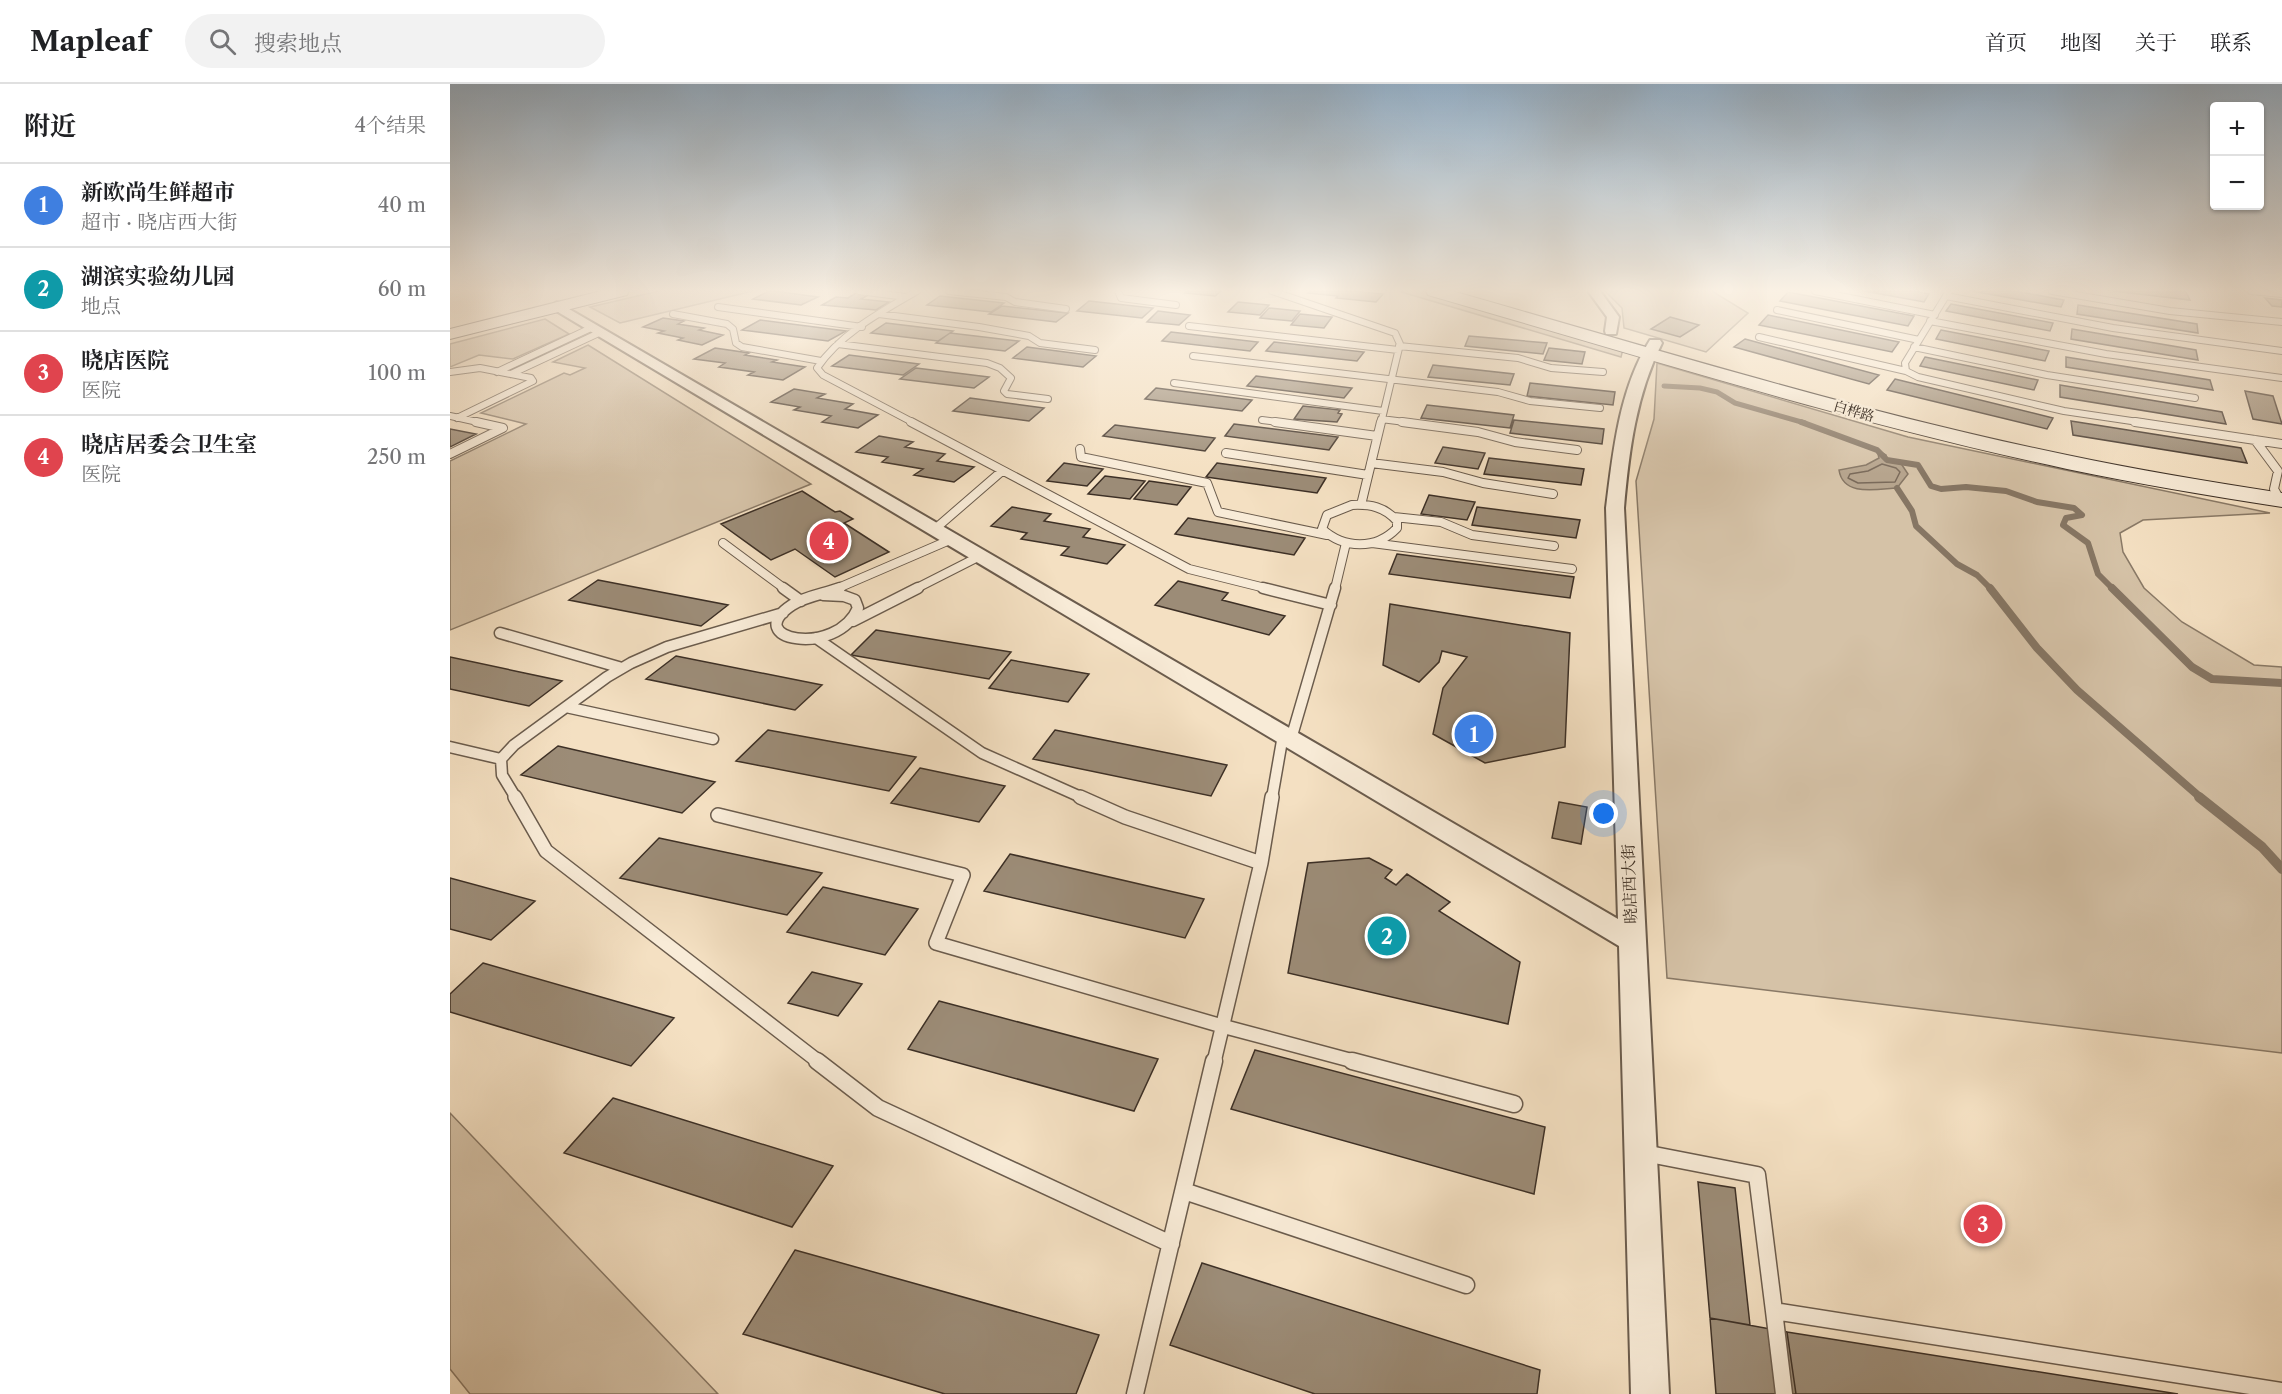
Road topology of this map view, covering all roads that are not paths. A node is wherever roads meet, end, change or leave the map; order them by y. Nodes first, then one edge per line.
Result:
1 (544, 352) edge
2 (554, 352) edge
3 (635, 352) edge
4 (771, 352) edge
5 (830, 352) edge
6 (902, 352) edge
7 (1398, 352) edge
8 (1448, 352) edge
9 (1650, 352) edge
10 (1665, 352) edge
11 (1824, 352) edge
12 (1912, 352) edge
13 (1934, 352) edge
14 (2088, 352) edge
15 (1193, 356) dead end
16 (821, 361) junction
17 (1906, 371) junction
18 (450, 372) edge
19 (497, 372) junction
20 (1603, 372) dead end
21 (510, 375) junction
22 (2282, 378) edge
23 (1391, 380) junction
24 (1174, 383) dead end
25 (2195, 398) dead end
26 (1048, 399) dead end
27 (1600, 408) dead end
28 (1382, 415) junction
29 (454, 417) edge
30 (1262, 420) dead end
31 (1377, 436) junction
32 (2255, 440) junction
33 (2282, 444) edge
34 (1080, 449) dead end
35 (1577, 450) dead end
36 (1226, 453) dead end
37 (450, 454) edge
38 (1371, 463) junction
39 (1002, 471) junction
40 (1368, 476) junction
41 (1553, 494) dead end
42 (2280, 495) edge
43 (1361, 505) junction
44 (1394, 517) junction
45 (944, 534) junction
46 (1327, 534) junction
47 (723, 543) dead end
48 (1346, 543) junction
49 (1372, 543) junction
50 (1554, 546) dead end
51 (980, 556) junction
52 (1572, 569) dead end
53 (823, 595) junction
54 (801, 601) junction
55 (1331, 605) junction
56 (783, 613) junction
57 (853, 621) junction
58 (500, 633) dead end
59 (816, 638) junction
60 (622, 668) junction
61 (566, 707) junction
62 (1287, 737) junction
63 (713, 739) dead end
64 (450, 747) edge
65 (501, 759) junction
66 (718, 815) dead end
67 (1261, 863) junction
68 (1631, 940) junction
69 (1222, 1026) junction
70 (1514, 1104) dead end
71 (1640, 1153) junction
72 (1184, 1191) junction
73 (1171, 1244) junction
74 (1466, 1285) dead end
75 (1774, 1311) junction
76 (2282, 1391) edge
77 (1135, 1394) edge
78 (1650, 1394) edge
79 (1784, 1394) edge

1 - 19 lane
2 - 21 lane
3 - 45 street
4 - 16 lane
5 - 16 lane
6 - 26 lane
7 - 23 lane
8 - 20 lane
9 - 68 street, 晓店西大街
10 - 42 street, 白桦路
11 - 17 lane
12 - 17 lane
13 - 25 lane
14 - 22 lane
15 - 23 lane
16 - 39 lane
17 - 32 lane
18 - 19 lane
19 - 21 lane
21 - 29 lane
23 - 27 lane
23 - 28 lane
24 - 28 lane
28 - 31 lane
28 - 35 lane
29 - 37 lane
30 - 31 lane
31 - 38 lane
32 - 33 lane
32 - 42 lane
34 - 46 lane
36 - 40 lane
38 - 40 lane
38 - 41 lane
39 - 45 lane
39 - 55 lane
40 - 43 lane
43 - 44 lane
43 - 46 lane
44 - 49 lane
44 - 50 lane
45 - 51 street
45 - 53 lane
46 - 48 lane
47 - 54 lane
48 - 49 lane
48 - 55 lane
49 - 52 lane
51 - 57 lane
51 - 62 street
53 - 54 lane
53 - 57 lane
54 - 56 lane
55 - 62 lane
56 - 59 lane
56 - 60 lane
57 - 59 lane
58 - 60 lane
59 - 67 lane
60 - 61 lane
61 - 63 lane
61 - 65 lane
62 - 67 lane
62 - 68 street
64 - 65 lane
65 - 73 lane
66 - 69 lane
67 - 69 lane
68 - 71 street, 晓店西大街
69 - 70 lane
69 - 72 lane
71 - 75 lane
71 - 78 street, 晓店西大街
72 - 73 lane
72 - 74 lane
73 - 77 lane
75 - 76 lane
75 - 79 lane

